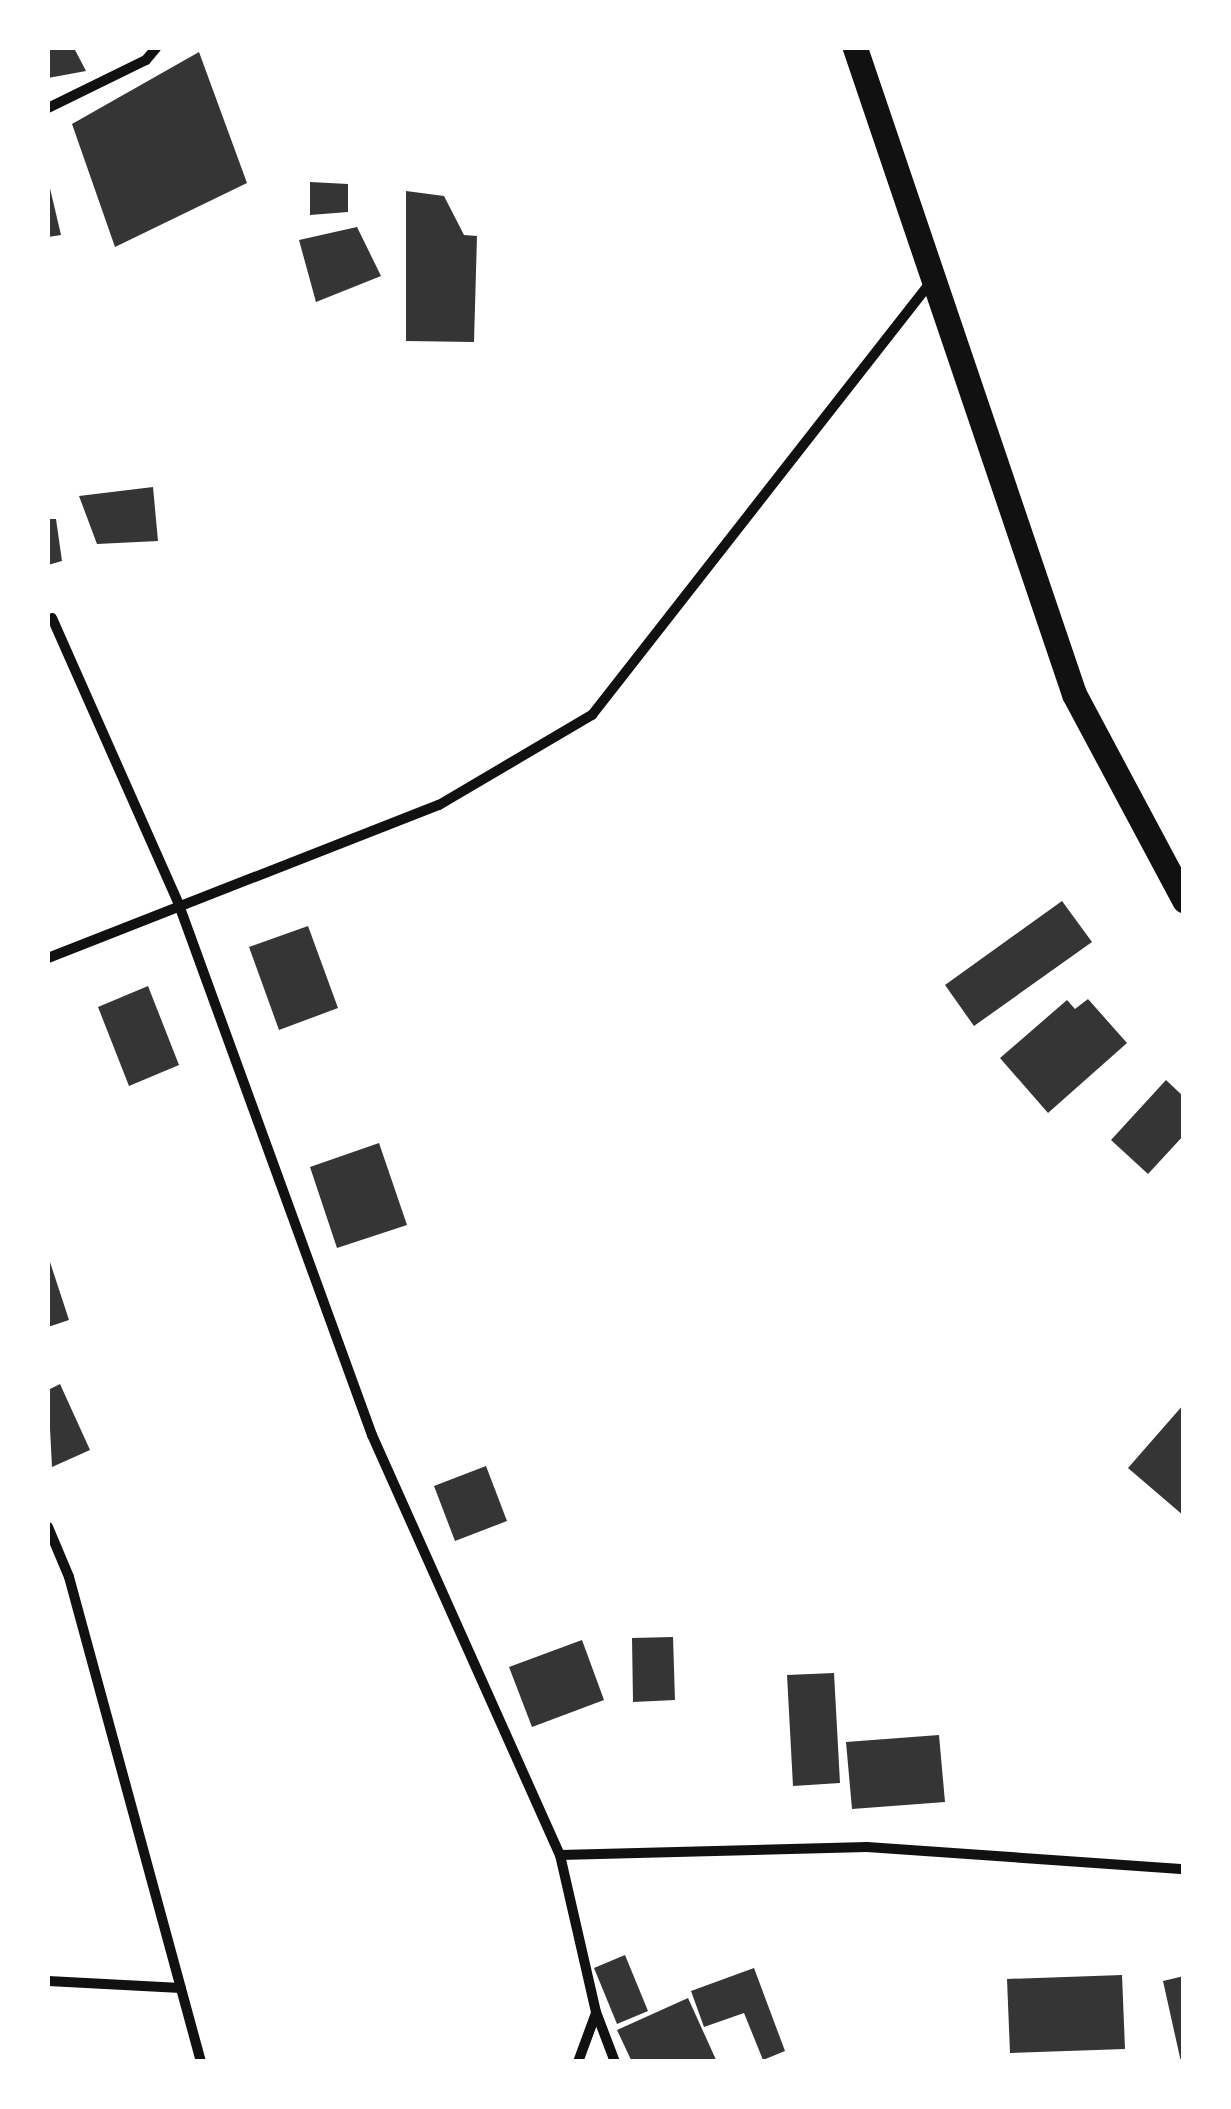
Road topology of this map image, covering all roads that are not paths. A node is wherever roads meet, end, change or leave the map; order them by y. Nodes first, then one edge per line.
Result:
1 (156, 48) edge
2 (855, 48) edge
3 (48, 108) edge
4 (930, 282) junction
5 (52, 618) dead end
6 (1184, 900) edge
7 (179, 906) junction
8 (48, 958) edge
9 (48, 1527) edge
10 (560, 1855) junction
11 (1184, 1869) edge
12 (48, 1981) edge
13 (181, 1988) junction
14 (596, 2012) junction
15 (201, 2062) edge
16 (578, 2062) edge
17 (614, 2062) edge

1 - 3 street
2 - 4 main road
4 - 6 main road
4 - 7 street
5 - 7 street
7 - 8 street
7 - 10 street
9 - 13 street
10 - 11 street
10 - 14 street
12 - 13 street
13 - 15 street
14 - 16 street
14 - 17 street

